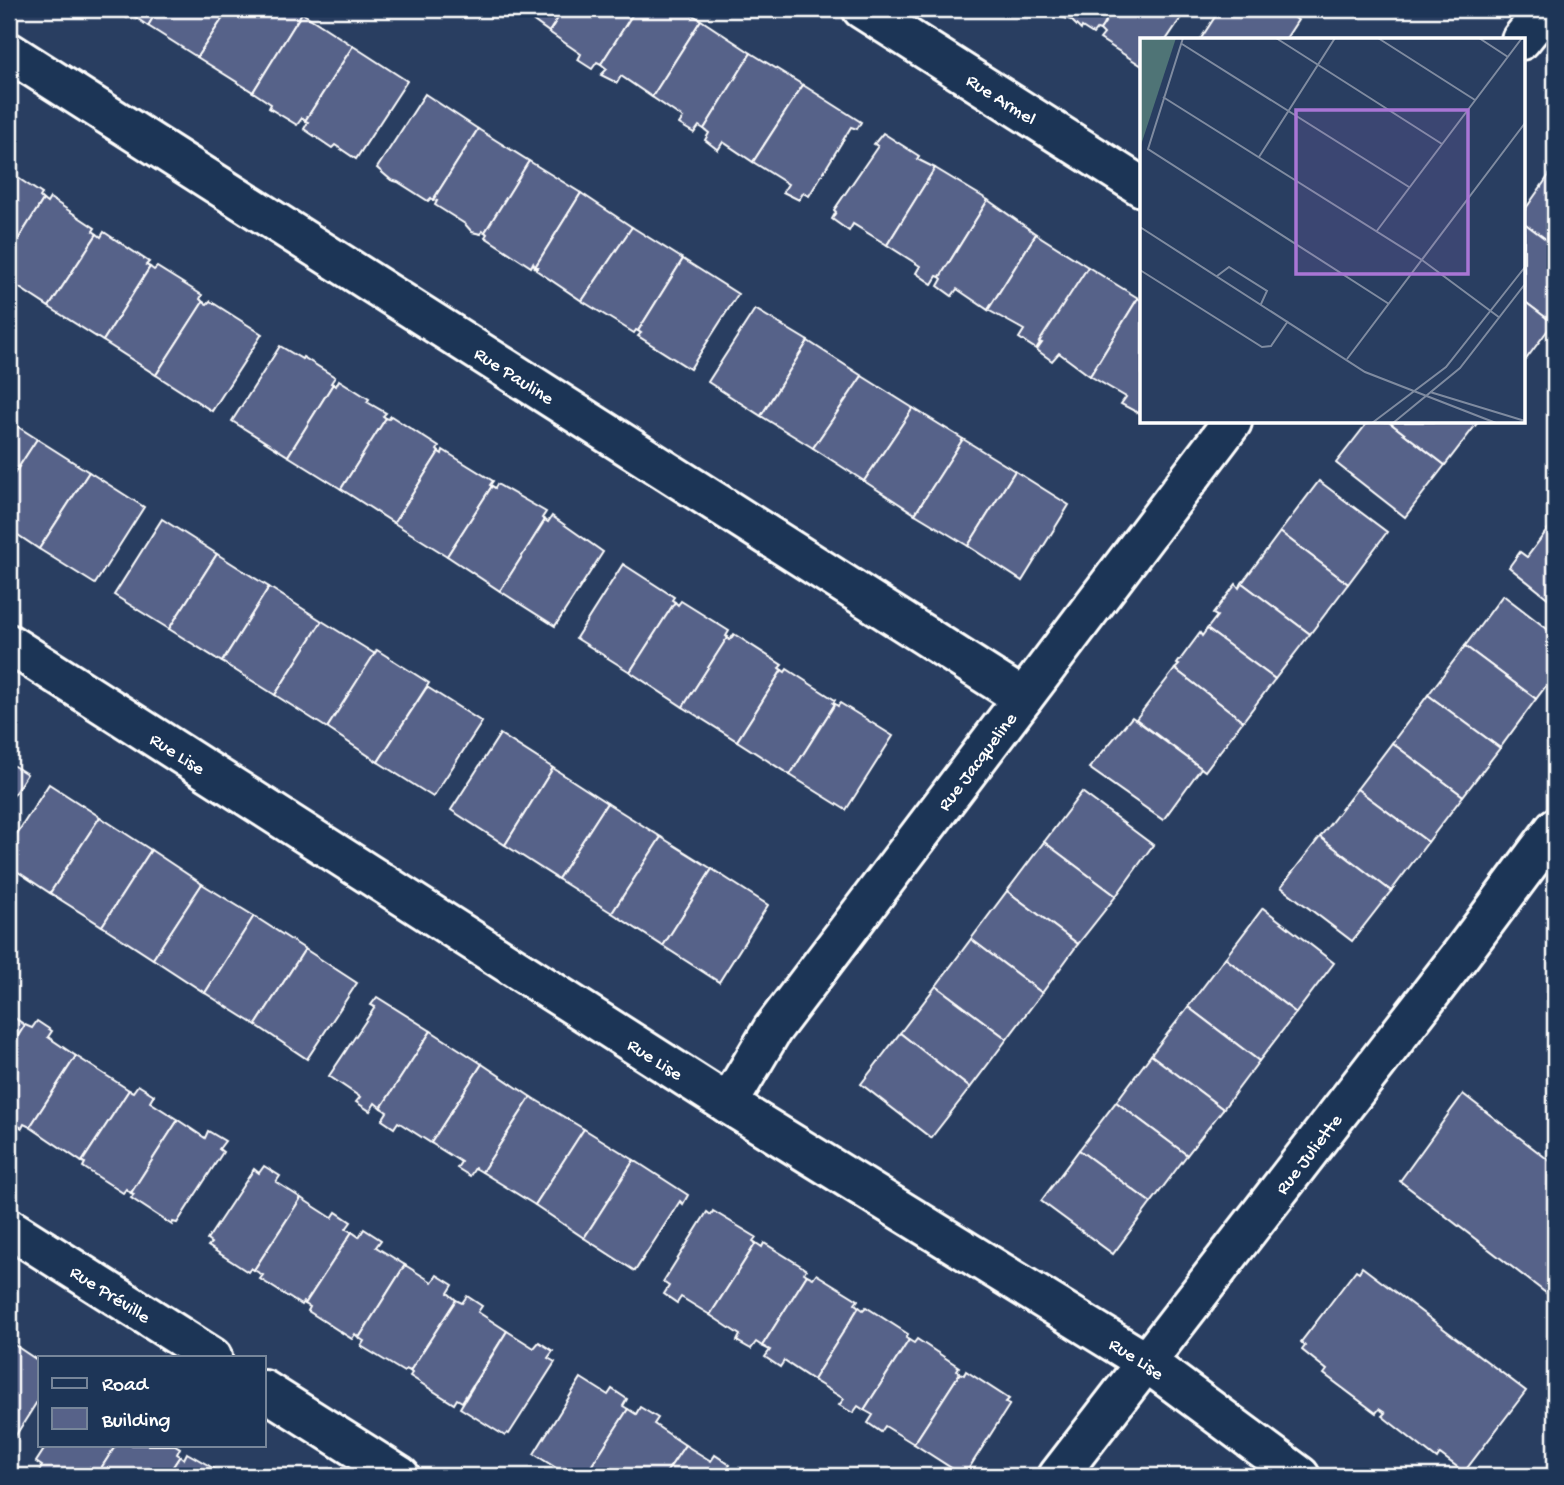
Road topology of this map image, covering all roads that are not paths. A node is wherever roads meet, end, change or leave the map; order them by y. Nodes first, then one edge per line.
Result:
1 (862, 9) edge
2 (1546, 9) edge
3 (1523, 38) edge
4 (9, 52) edge
5 (1140, 186) edge
6 (1230, 424) edge
7 (9, 644) edge
8 (1023, 698) junction
9 (1555, 828) edge
10 (728, 1104) junction
11 (9, 1228) edge
12 (210, 1356) edge
13 (1146, 1362) junction
14 (266, 1391) edge
15 (400, 1476) edge
16 (1058, 1476) edge
17 (1300, 1476) edge

1 - 5 street, Rue Armel
2 - 3 street
4 - 8 street, Rue Pauline
6 - 8 street, Rue Jacqueline
7 - 10 street, Rue Lise
8 - 10 street, Rue Jacqueline
9 - 13 street, Rue Juliette
10 - 13 street, Rue Lise
11 - 12 street, Rue Préville
13 - 16 street, Rue Juliette
13 - 17 street, Rue Lise
14 - 15 street

